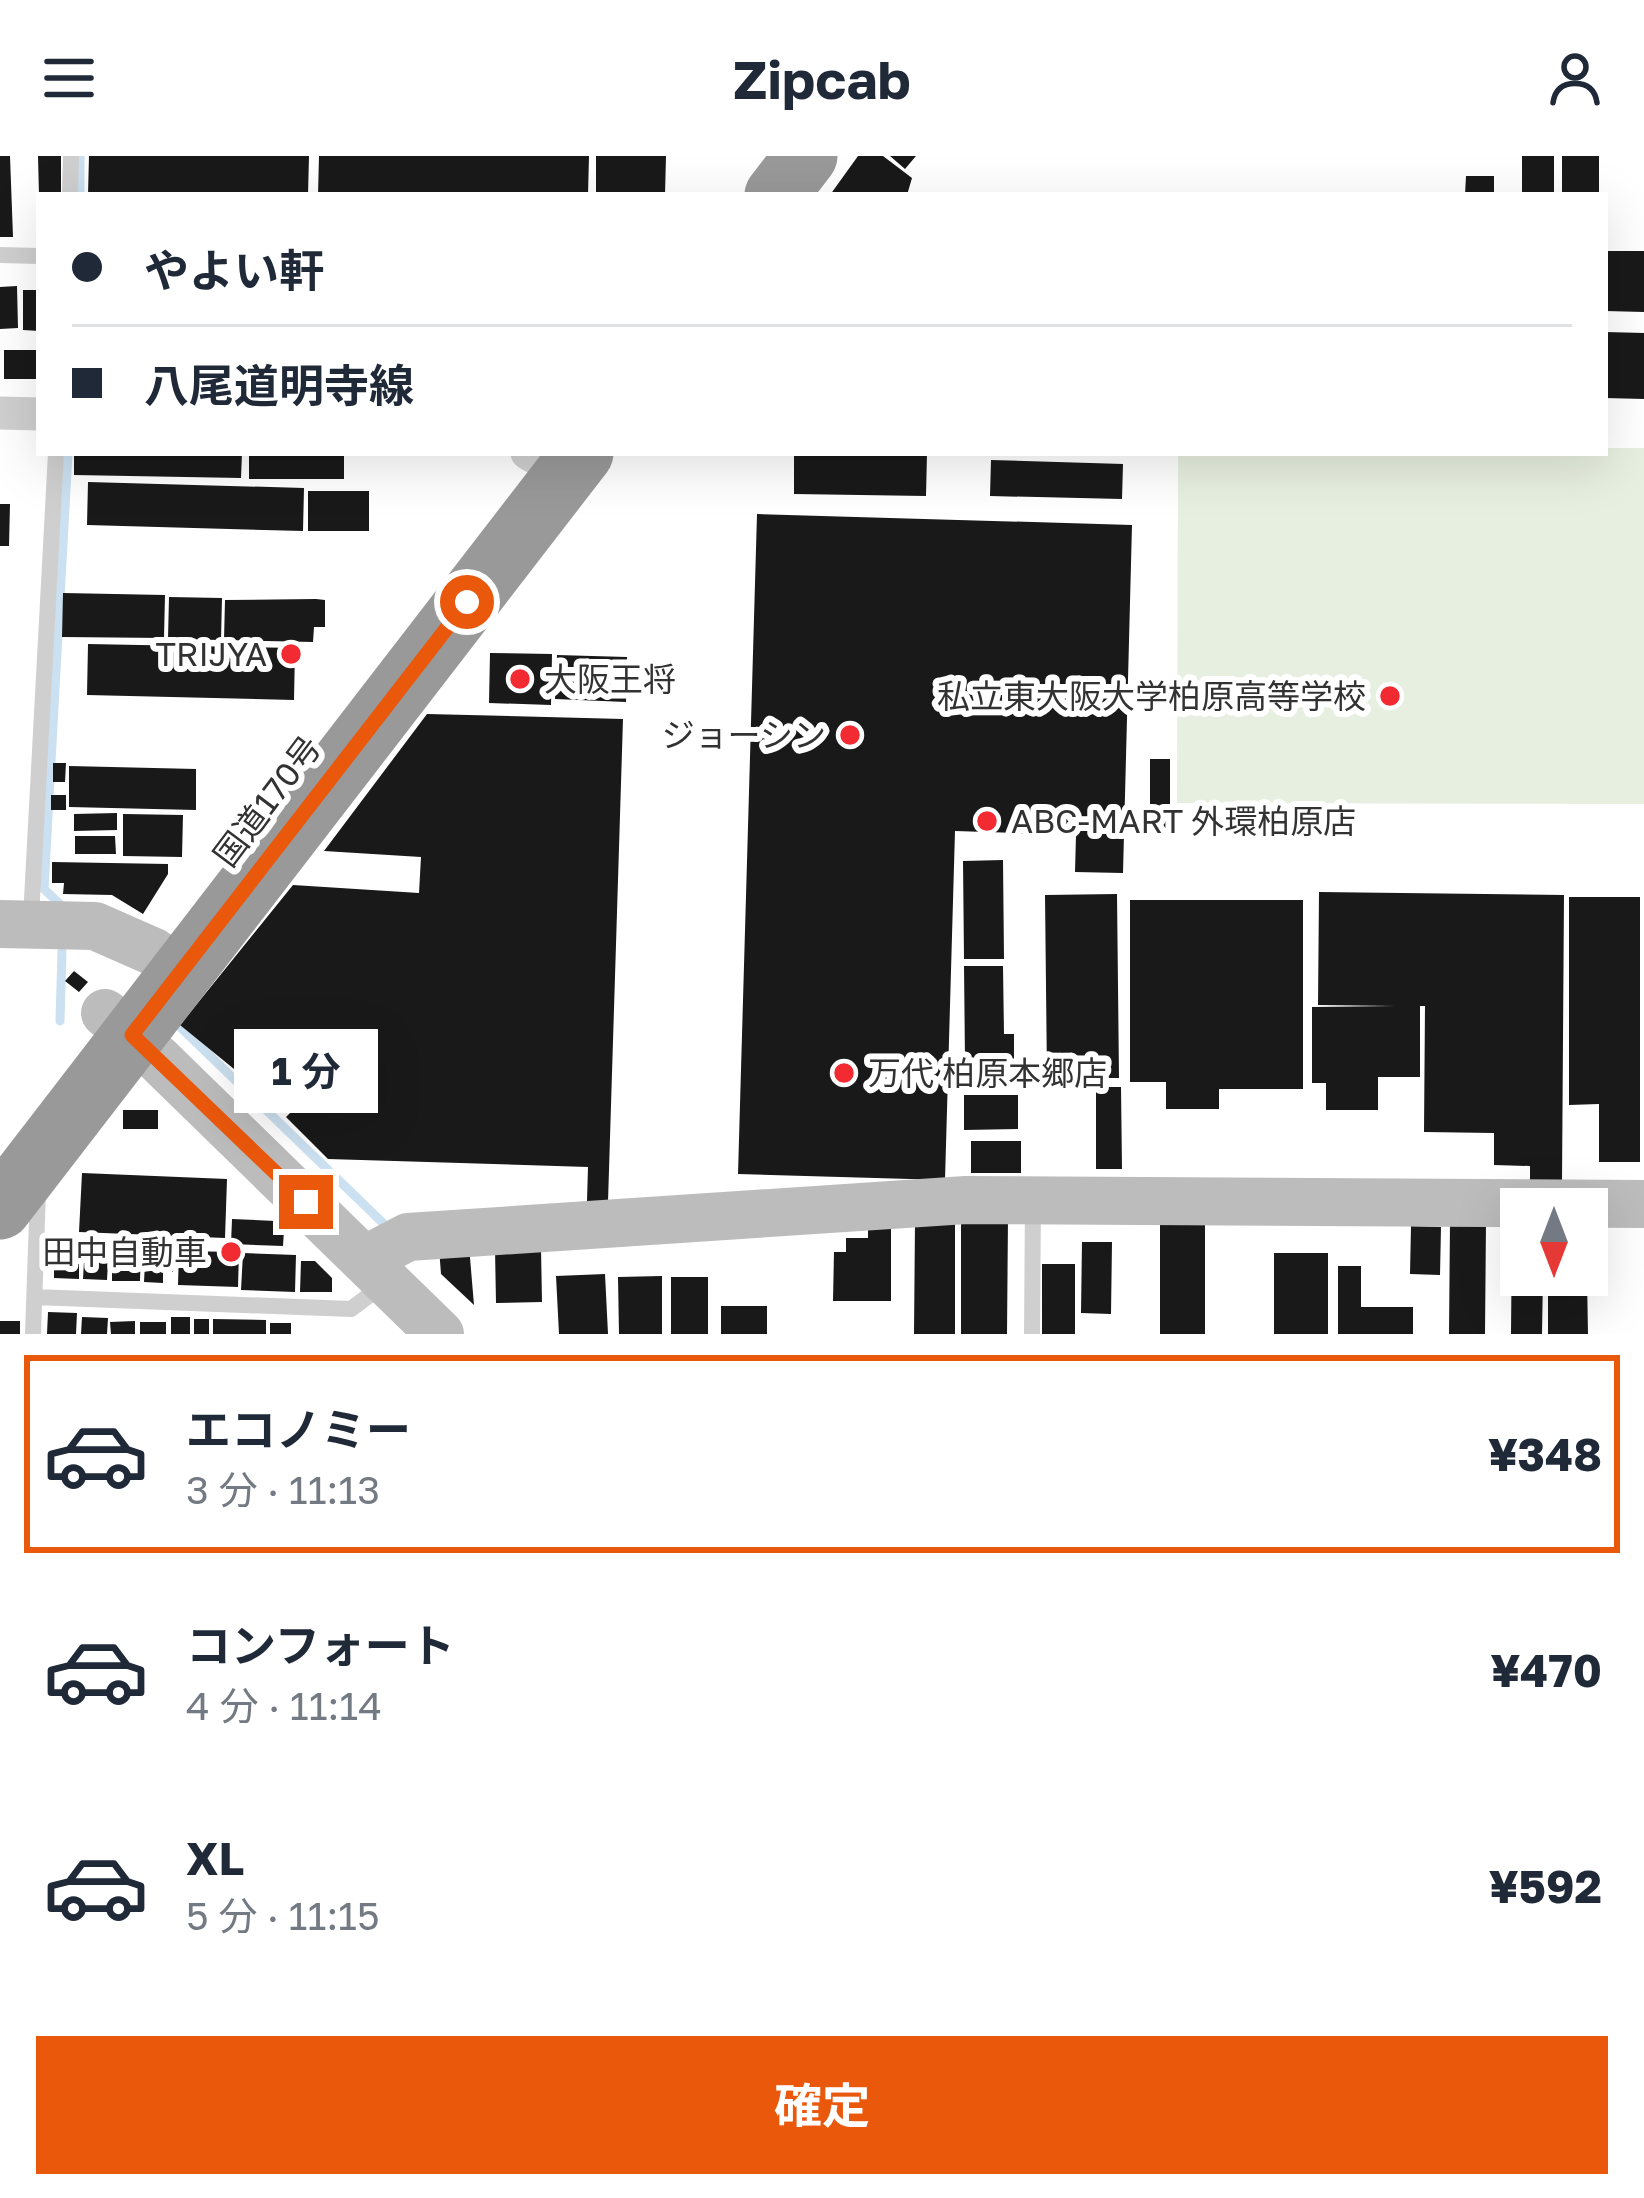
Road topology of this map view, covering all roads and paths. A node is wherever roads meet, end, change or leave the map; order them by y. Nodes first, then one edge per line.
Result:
1 (71, 156) edge
2 (759, 156) edge
3 (806, 156) edge
4 (70, 192) edge
5 (732, 192) edge
6 (778, 192) edge
7 (0, 255) edge
8 (36, 256) edge
9 (0, 413) edge
10 (36, 414) edge
11 (56, 456) edge
12 (542, 456) edge
13 (15, 924) edge
14 (169, 962) junction
15 (118, 1024) junction
16 (19, 1154) edge
17 (1033, 1201) junction
18 (1644, 1204) edge
19 (0, 1208) edge
20 (377, 1270) junction
21 (35, 1297) junction
22 (33, 1334) edge
23 (440, 1334) edge
24 (1032, 1334) edge

1 - 4 lane
2 - 5 highway
3 - 6 highway
7 - 8 lane
9 - 10 street
11 - 13 lane
12 - 14 highway, 国道170号
13 - 14 street
14 - 15 highway, 国道170号
15 - 16 highway, 国道170号
15 - 20 street
16 - 19 highway, 国道170号
16 - 21 lane
17 - 18 street
17 - 20 street
17 - 24 lane
20 - 21 lane
20 - 23 street
21 - 22 lane

